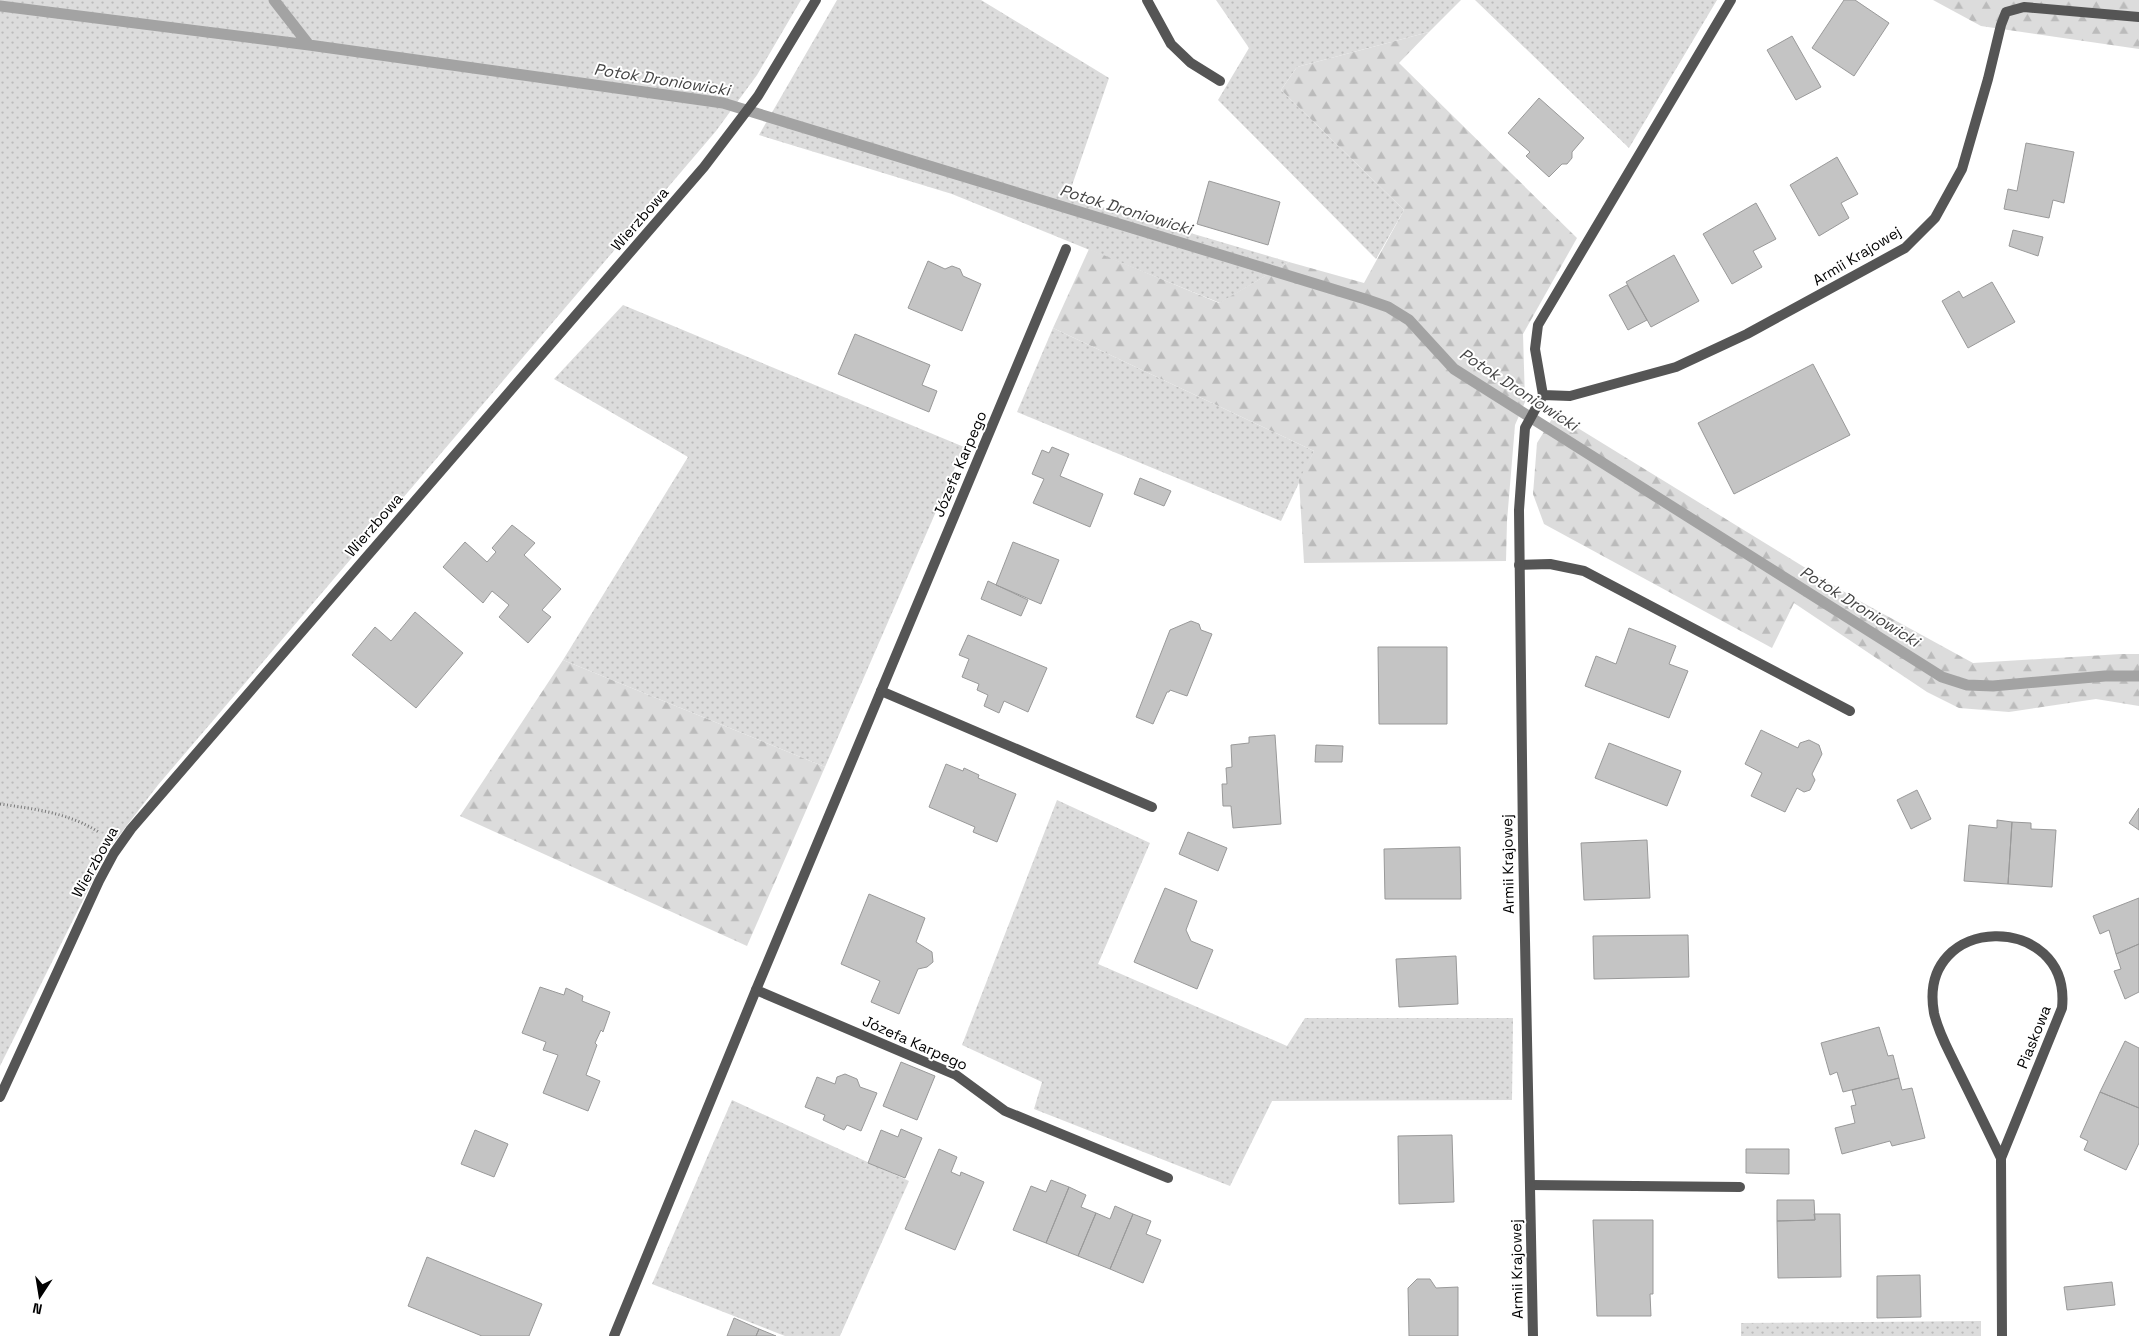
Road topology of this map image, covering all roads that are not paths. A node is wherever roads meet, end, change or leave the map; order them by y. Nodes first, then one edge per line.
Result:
1 (816, 0) edge
2 (1147, 0) edge
3 (1731, 0) edge
4 (2139, 17) edge
5 (1220, 81) dead end
6 (1066, 249) dead end
7 (1542, 395) junction
8 (1519, 565) junction
9 (881, 691) junction
10 (1850, 711) dead end
11 (1152, 807) dead end
12 (756, 990) junction
13 (0, 1097) edge
14 (2001, 1158) junction
15 (1168, 1178) dead end
16 (1530, 1186) junction
17 (1740, 1187) dead end
18 (614, 1336) edge
19 (1533, 1336) edge
20 (2002, 1336) edge

1 - 13 street, Wierzbowa
2 - 5 street
3 - 7 street
4 - 7 street, Armii Krajowej
6 - 9 street, Józefa Karpego
7 - 8 street, Armii Krajowej
8 - 10 street
8 - 16 street, Armii Krajowej
9 - 11 street
9 - 12 street, Józefa Karpego
12 - 15 street, Józefa Karpego
12 - 18 street, Józefa Karpego
14 - 14 street, Piaskowa
14 - 20 street, Piaskowa
16 - 17 street
16 - 19 street, Armii Krajowej

